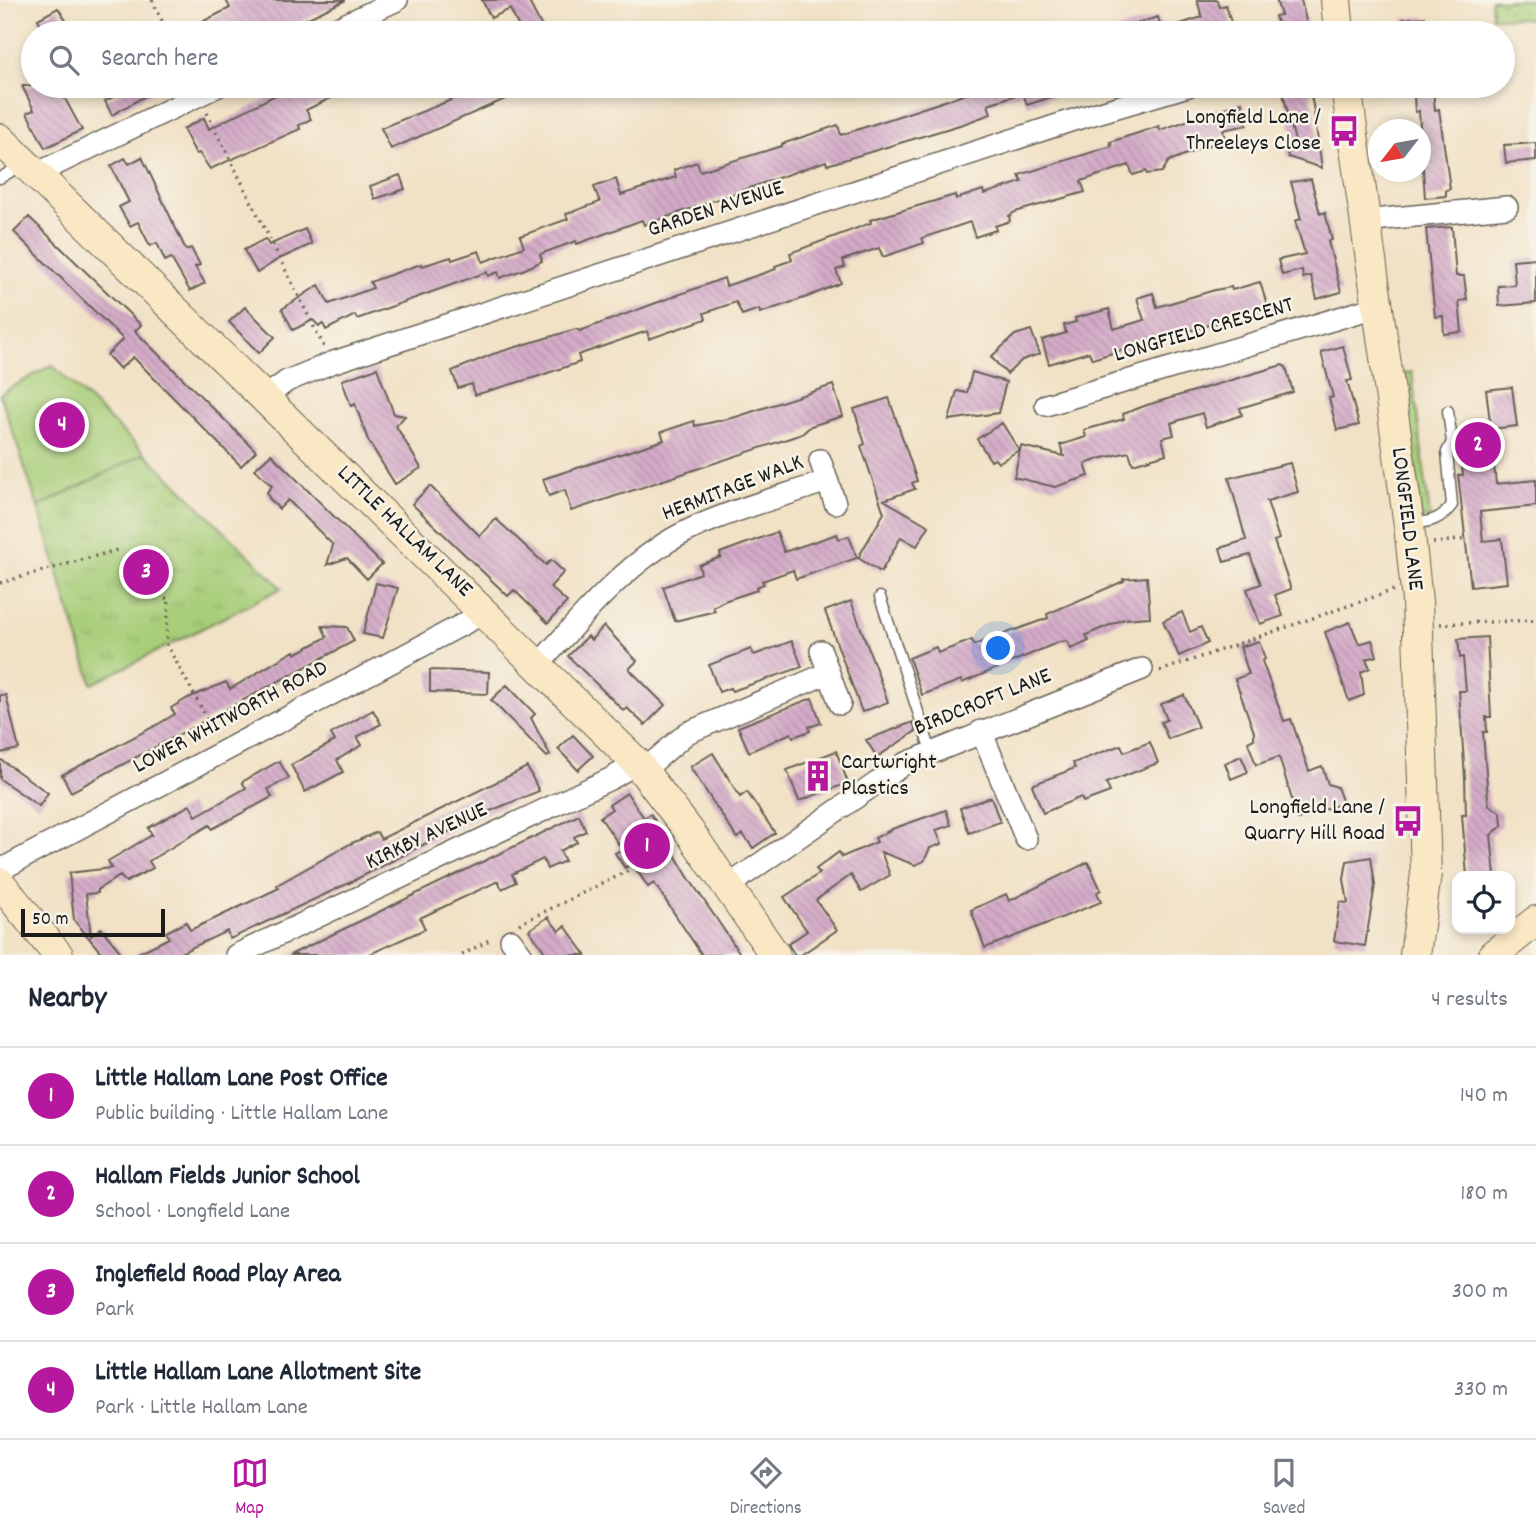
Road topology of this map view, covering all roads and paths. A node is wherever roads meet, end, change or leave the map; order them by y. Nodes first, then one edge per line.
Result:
1 (152, 0) edge
2 (397, 0) edge
3 (1336, 0) edge
4 (162, 21) edge
5 (352, 21) edge
6 (1338, 21) edge
7 (190, 98) edge
8 (1148, 98) edge
9 (1348, 98) edge
10 (209, 115) dead end
11 (0, 139) edge
12 (20, 172) edge
13 (1507, 207) dead end
14 (1363, 221) junction
15 (1376, 307) junction
16 (326, 352) dead end
17 (265, 397) junction
18 (1046, 405) dead end
19 (1448, 411) dead end
20 (820, 460) dead end
21 (827, 481) junction
22 (835, 503) dead end
23 (1409, 524) junction
24 (1465, 539) dead end
25 (1436, 542) dead end
26 (117, 550) dead end
27 (0, 583) edge
28 (1406, 586) dead end
29 (880, 597) dead end
30 (165, 598) dead end
31 (486, 612) junction
32 (1536, 620) edge
33 (1442, 624) dead end
34 (821, 651) dead end
35 (539, 664) junction
36 (1135, 668) joint
37 (828, 673) junction
38 (840, 704) dead end
39 (981, 731) junction
40 (219, 740) dead end
41 (931, 751) junction
42 (641, 767) junction
43 (676, 839) dead end
44 (1026, 839) dead end
45 (0, 870) edge
46 (0, 883) edge
47 (728, 886) junction
48 (1536, 921) edge
49 (511, 940) edge
50 (58, 955) edge
51 (236, 955) edge
52 (462, 955) edge
53 (775, 955) edge
54 (1415, 955) edge
55 (1493, 955) edge

1 - 4 path
2 - 5 street
3 - 6 street
7 - 12 street
8 - 17 street, GARDEN AVENUE
9 - 14 street, LONGFIELD LANE
10 - 16 path
11 - 12 street, LITTLE HALLAM LANE
12 - 17 street, LITTLE HALLAM LANE
13 - 14 street
14 - 15 street, LONGFIELD LANE
15 - 18 street, LONGFIELD CRESCENT
15 - 23 street, LONGFIELD LANE
17 - 31 street, LITTLE HALLAM LANE
19 - 23 lane
20 - 21 street, HERMITAGE WALK
21 - 22 street, HERMITAGE WALK
21 - 35 street, HERMITAGE WALK
23 - 54 street, LONGFIELD LANE
24 - 25 path
26 - 27 path
28 - 36 path
29 - 41 lane
30 - 40 path
31 - 35 street, LITTLE HALLAM LANE
31 - 45 street, LOWER WHITWORTH ROAD
32 - 33 path
34 - 37 street
35 - 42 street, LITTLE HALLAM LANE
36 - 39 street, BIRDCROFT LANE
37 - 38 street
37 - 42 street, KIRKBY AVENUE
39 - 41 street, BIRDCROFT LANE
39 - 44 street
41 - 47 street, BIRDCROFT LANE
42 - 47 street, LITTLE HALLAM LANE
42 - 51 street, KIRKBY AVENUE
43 - 49 path
46 - 50 street
47 - 53 street, LITTLE HALLAM LANE
48 - 55 street
49 - 52 path

